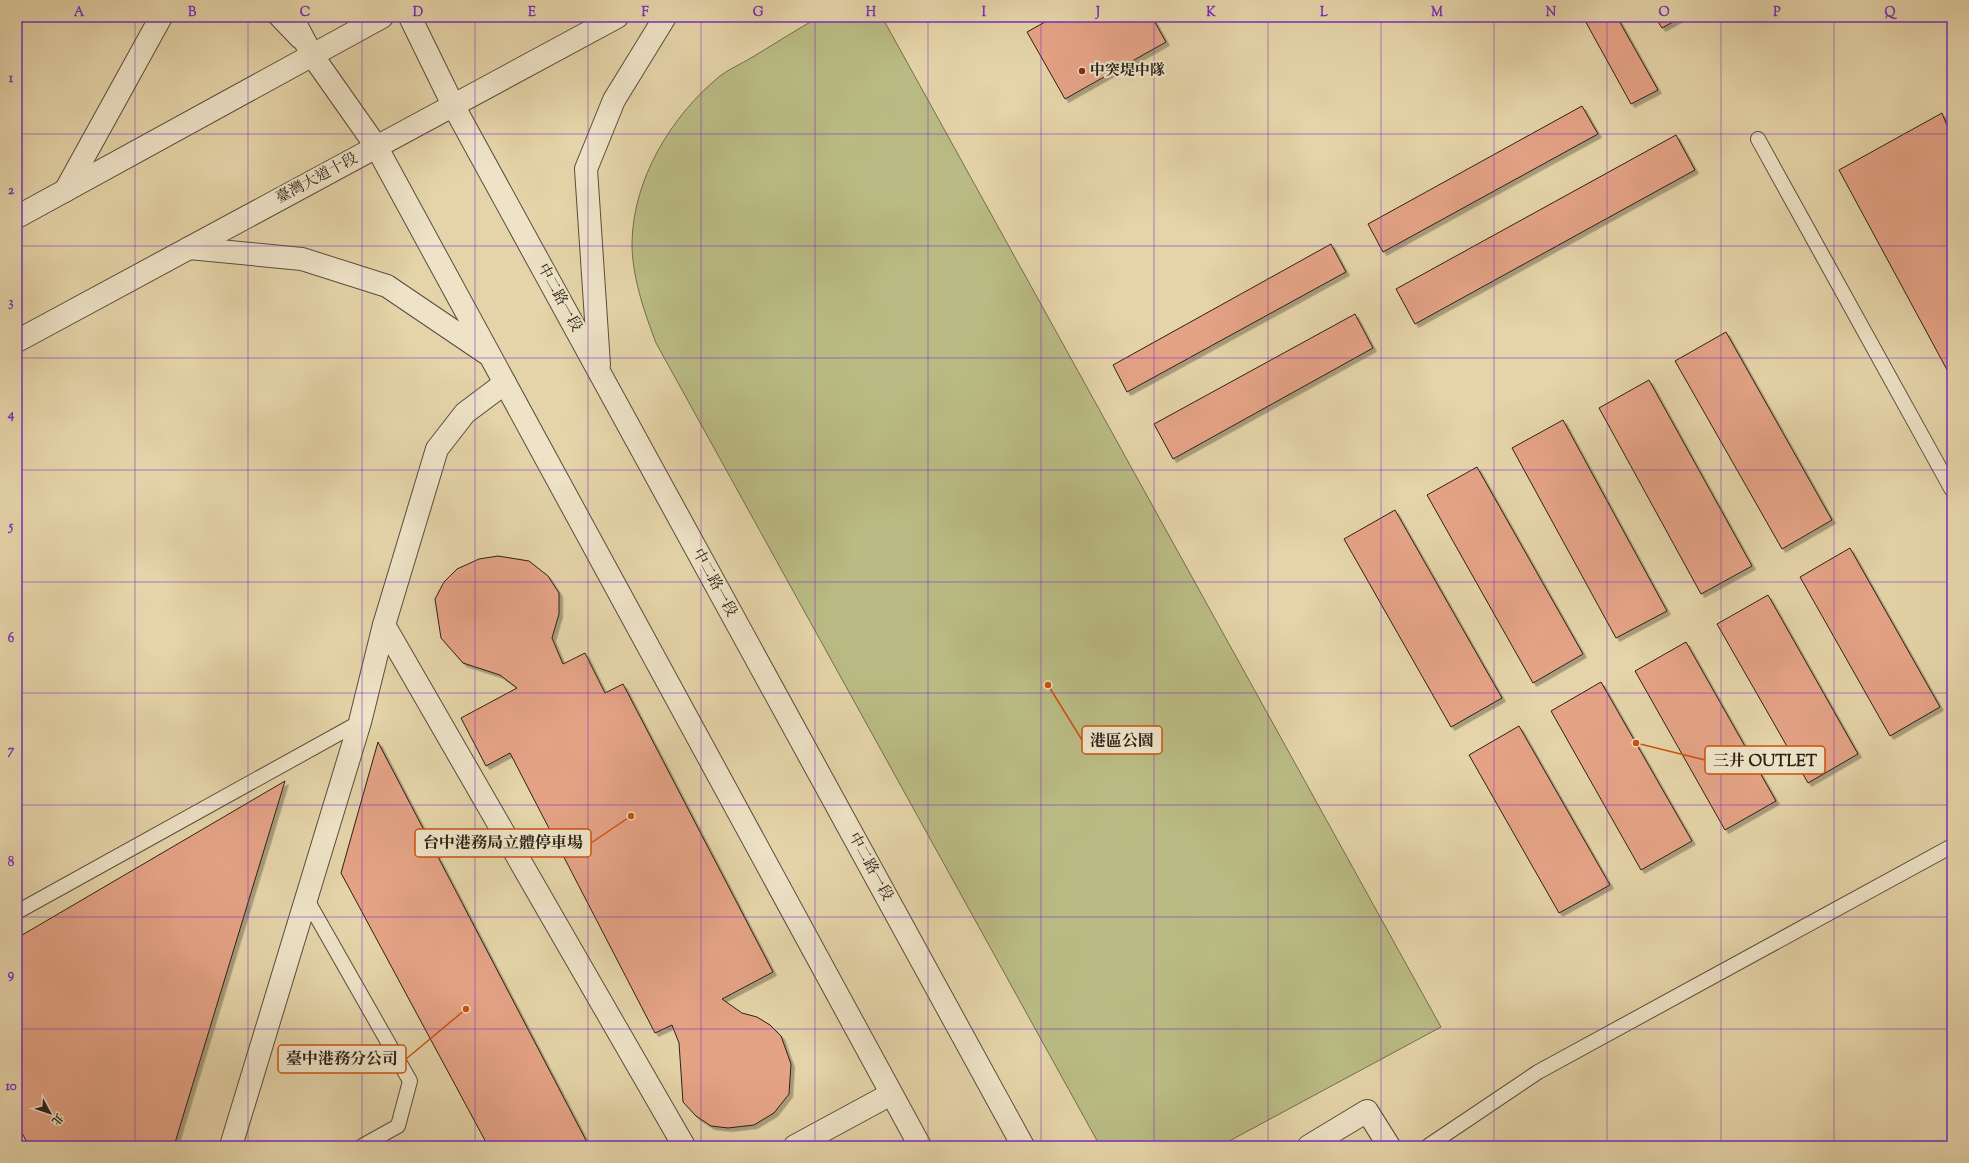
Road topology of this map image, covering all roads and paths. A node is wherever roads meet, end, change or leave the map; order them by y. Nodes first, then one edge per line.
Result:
1 (161, 17) edge
2 (275, 17) edge
3 (292, 17) edge
4 (382, 17) edge
5 (410, 17) edge
6 (617, 17) edge
7 (665, 17) edge
8 (312, 56) junction
9 (453, 105) junction
10 (1758, 139) dead end
11 (376, 146) junction
12 (65, 191) junction
13 (17, 217) edge
14 (189, 248) junction
15 (17, 341) edge
16 (490, 356) junction
17 (599, 372) junction
18 (505, 383) junction
19 (1952, 490) edge
20 (384, 625) junction
21 (360, 722) junction
22 (1952, 846) edge
23 (306, 898) junction
24 (17, 912) edge
25 (891, 1094) junction
26 (231, 1146) edge
27 (362, 1146) edge
28 (684, 1146) edge
29 (795, 1146) edge
30 (920, 1146) edge
31 (1023, 1146) edge
32 (1309, 1146) edge
33 (1389, 1146) edge
34 (1428, 1146) edge

1 - 12 street
2 - 8 lane
3 - 8 street
4 - 8 street
5 - 9 street, 中二路一段
6 - 9 street, 臺灣大道十段
7 - 17 street
8 - 11 street
8 - 12 street
9 - 11 street, 臺灣大道十段
9 - 17 street, 中二路一段
10 - 19 lane
11 - 14 street, 臺灣大道十段
11 - 16 street
12 - 13 street
14 - 15 street, 臺灣大道十段
14 - 16 street
16 - 18 street
17 - 31 street, 中二路一段
18 - 20 street
18 - 25 street
20 - 21 street
20 - 28 street
21 - 23 street
21 - 24 lane
22 - 34 lane
23 - 26 street
23 - 27 lane
25 - 29 street
25 - 30 street
32 - 33 street

